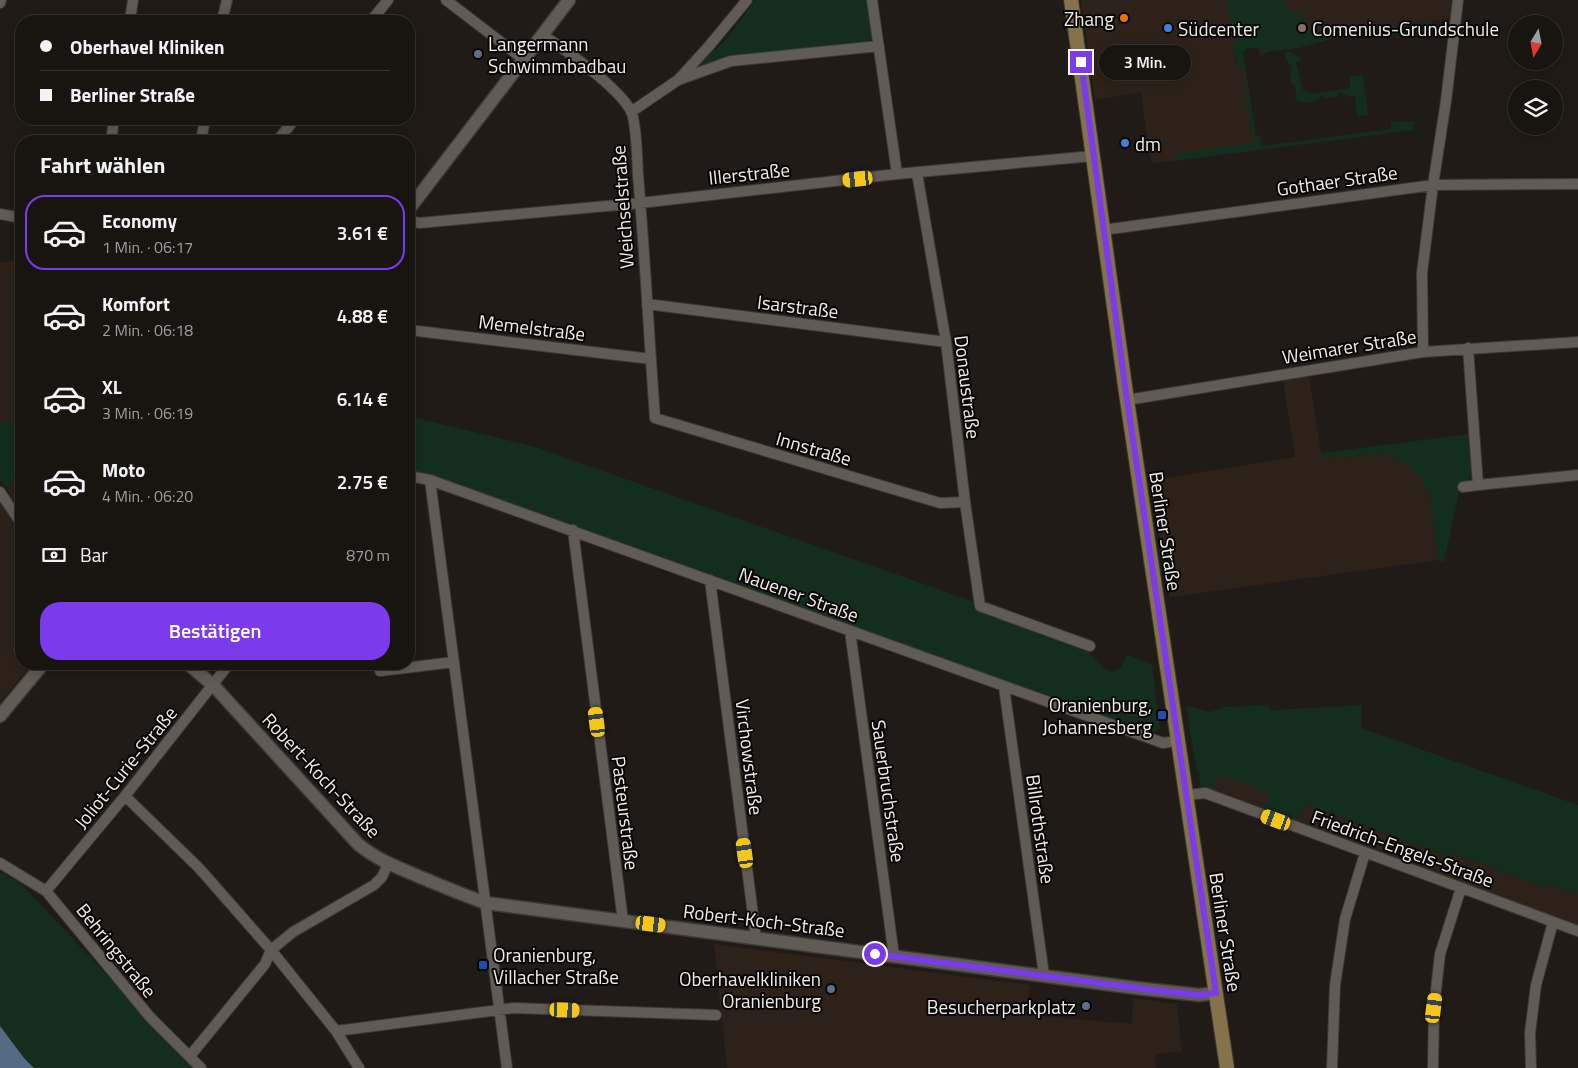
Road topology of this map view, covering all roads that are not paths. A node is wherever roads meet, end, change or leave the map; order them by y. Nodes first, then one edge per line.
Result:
1 (133, 0) edge
2 (227, 0) edge
3 (388, 0) edge
4 (446, 0) edge
5 (569, 0) edge
6 (747, 0) edge
7 (872, 0) edge
8 (1072, 0) edge
9 (1458, 0) edge
10 (131, 15) edge
11 (223, 15) edge
12 (376, 15) edge
13 (542, 35) junction
14 (879, 46) junction
15 (523, 59) junction
16 (678, 80) junction
17 (631, 112) junction
18 (289, 125) edge
19 (282, 135) edge
20 (1093, 156) junction
21 (917, 172) junction
22 (897, 174) junction
23 (1578, 184) edge
24 (1433, 185) junction
25 (415, 202) edge
26 (640, 203) junction
27 (0, 214) edge
28 (15, 217) edge
29 (415, 222) edge
30 (1103, 230) junction
31 (647, 304) junction
32 (415, 331) edge
33 (946, 342) junction
34 (1578, 342) edge
35 (1468, 348) junction
36 (1423, 352) junction
37 (651, 359) junction
38 (1127, 400) junction
39 (654, 418) joint
40 (1578, 475) edge
41 (415, 477) edge
42 (430, 480) junction
43 (1478, 485) junction
44 (1463, 487) dead end
45 (0, 492) edge
46 (965, 502) junction
47 (15, 514) edge
48 (572, 530) junction
49 (710, 580) junction
50 (850, 631) junction
51 (1090, 646) dead end
52 (454, 662) junction
53 (415, 667) edge
54 (38, 670) edge
55 (195, 670) edge
56 (224, 670) edge
57 (388, 670) edge
58 (380, 671) dead end
59 (213, 685) junction
60 (1004, 687) junction
61 (0, 716) edge
62 (1178, 741) junction
63 (1186, 795) junction
64 (125, 796) junction
65 (1365, 853) junction
66 (0, 863) edge
67 (388, 864) junction
68 (1460, 888) junction
69 (46, 891) junction
70 (486, 903) junction
71 (622, 921) junction
72 (1553, 922) junction
73 (1578, 931) edge
74 (756, 938) junction
75 (271, 950) junction
76 (894, 956) junction
77 (1044, 975) junction
78 (1216, 993) junction
79 (500, 1010) junction
80 (716, 1016) dead end
81 (336, 1031) junction
82 (190, 1056) junction
83 (201, 1068) edge
84 (359, 1068) edge
85 (507, 1068) edge
86 (1227, 1068) edge
87 (1332, 1068) edge
88 (1433, 1068) edge
89 (1531, 1068) edge

1 - 10 street
2 - 11 street
3 - 12 street
4 - 15 street
5 - 13 street
6 - 16 street
7 - 14 street
8 - 20 main road, Berliner Straße
9 - 24 street
13 - 15 street
13 - 17 street
14 - 16 street
14 - 22 street
15 - 25 street
16 - 17 street
17 - 26 street, Weichselstraße
18 - 19 street
20 - 21 street, Illerstraße
20 - 30 main road, Berliner Straße
21 - 22 street, Illerstraße
21 - 33 street, Donaustraße
22 - 26 street, Illerstraße
23 - 24 street, Gothaer Straße
24 - 30 street, Gothaer Straße
24 - 36 street
26 - 29 street, Illerstraße
26 - 31 street, Weichselstraße
27 - 28 street
30 - 38 main road, Berliner Straße
31 - 33 street, Isarstraße
31 - 37 street, Weichselstraße
32 - 37 street, Memelstraße
33 - 46 street, Donaustraße
34 - 35 street, Weimarer Straße
35 - 36 street, Weimarer Straße
35 - 43 street
36 - 38 street, Weimarer Straße
37 - 39 street, Weichselstraße
38 - 62 main road, Berliner Straße
39 - 46 street, Innstraße
40 - 43 street
41 - 42 street, Nauener Straße
42 - 48 street, Nauener Straße
42 - 52 street
43 - 44 street
45 - 47 street
46 - 51 street, Donaustraße
48 - 49 street, Nauener Straße
48 - 71 street, Pasteurstraße
49 - 50 street, Nauener Straße
49 - 74 street, Virchowstraße
50 - 60 street, Nauener Straße
50 - 76 street, Sauerbruchstraße
52 - 53 street
52 - 70 street
54 - 61 street
55 - 59 street, Robert-Koch-Straße
56 - 59 street, Joliot-Curie-Straße
57 - 58 street
59 - 64 street, Joliot-Curie-Straße
59 - 67 street, Robert-Koch-Straße
60 - 62 street, Nauener Straße
60 - 77 street, Billrothstraße
62 - 63 main road, Berliner Straße
63 - 65 street, Friedrich-Engels-Straße
63 - 78 main road, Berliner Straße
64 - 69 street, Joliot-Curie-Straße
64 - 75 street
65 - 68 street, Friedrich-Engels-Straße
65 - 87 street
66 - 69 street, Behringstraße
67 - 70 street, Robert-Koch-Straße
67 - 75 street
68 - 72 street, Friedrich-Engels-Straße
68 - 88 street
69 - 82 street, Behringstraße
70 - 71 street, Robert-Koch-Straße
70 - 79 street
71 - 74 street, Robert-Koch-Straße
72 - 73 street, Friedrich-Engels-Straße
72 - 89 street
74 - 76 street, Robert-Koch-Straße
75 - 81 street
75 - 82 street
76 - 77 street, Robert-Koch-Straße
77 - 78 street, Robert-Koch-Straße
78 - 86 main road, Berliner Straße
79 - 80 street
79 - 81 street
79 - 85 street
81 - 84 street
82 - 83 street, Behringstraße

